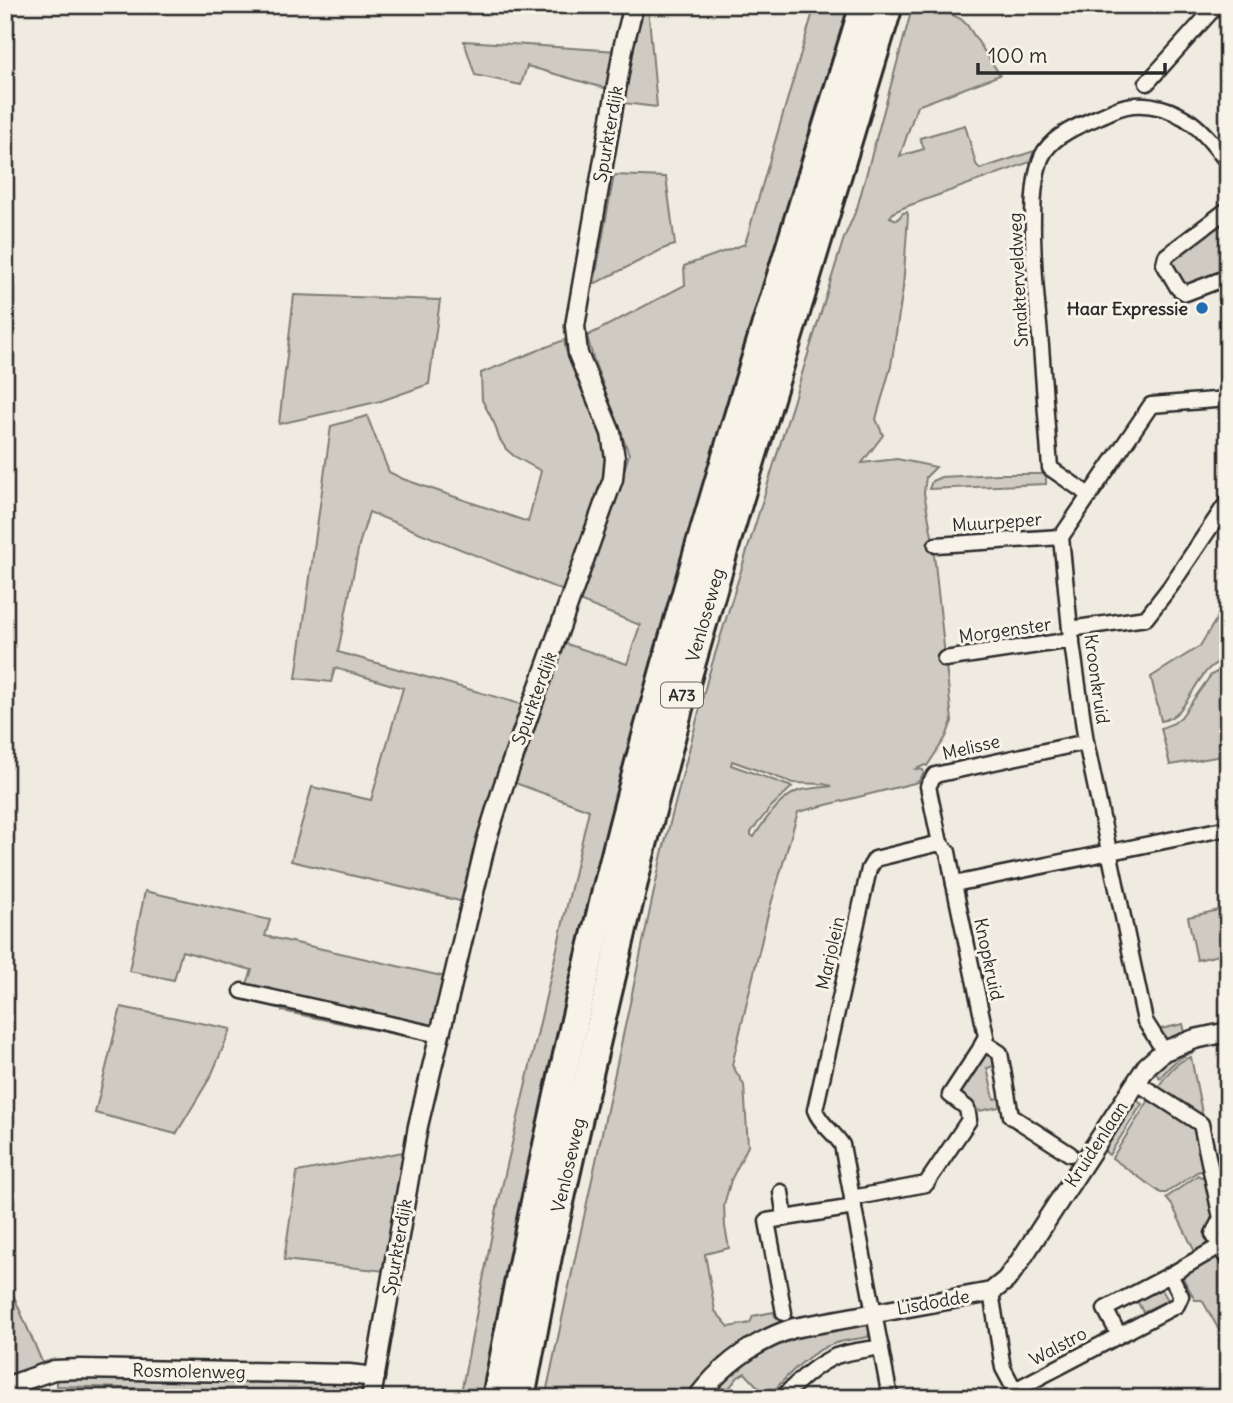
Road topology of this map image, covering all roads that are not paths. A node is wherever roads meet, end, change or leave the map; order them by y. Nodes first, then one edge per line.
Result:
1 (634, 5) edge
2 (864, 5) edge
3 (889, 5) edge
4 (1217, 5) edge
5 (1147, 83) dead end
6 (1228, 163) edge
7 (1228, 209) edge
8 (1228, 277) edge
9 (1228, 399) edge
10 (1089, 495) junction
11 (1228, 501) edge
12 (1061, 537) junction
13 (936, 545) dead end
14 (1071, 634) junction
15 (944, 659) dead end
16 (1086, 742) junction
17 (1228, 828) edge
18 (940, 843) junction
19 (1110, 851) junction
20 (954, 884) junction
21 (242, 991) dead end
22 (1228, 1032) edge
23 (439, 1035) junction
24 (983, 1042) junction
25 (1164, 1051) junction
26 (1136, 1082) junction
27 (1070, 1154) dead end
28 (781, 1192) dead end
29 (853, 1202) junction
30 (785, 1218) junction
31 (1220, 1246) junction
32 (1228, 1260) edge
33 (1170, 1275) junction
34 (991, 1292) junction
35 (784, 1313) dead end
36 (874, 1313) junction
37 (1119, 1335) junction
38 (881, 1348) junction
39 (375, 1377) junction
40 (5, 1387) edge
41 (1017, 1394) edge
42 (1228, 1395) edge
43 (371, 1398) edge
44 (496, 1398) edge
45 (521, 1398) edge
46 (697, 1398) edge
47 (782, 1398) edge
48 (892, 1398) edge
49 (1223, 1398) edge

1 - 23 street, Spurkterdijk
2 - 44 highway, Venloseweg / A73
3 - 45 highway, Venloseweg / A73
4 - 5 street
6 - 10 street, Smakterveldweg
7 - 8 street
9 - 10 street
10 - 12 street
11 - 14 street, Morgenster
12 - 13 street, Muurpeper
12 - 14 street, Kroonkruid
14 - 15 street, Morgenster
14 - 16 street, Kroonkruid
16 - 18 street, Melisse
16 - 19 street, Kroonkruid
17 - 19 street
18 - 20 street
18 - 29 street, Marjolein
19 - 20 street
19 - 25 street, Kroonkruid
20 - 24 street, Knopkruid
21 - 23 street
22 - 25 street, Kruidenlaan
23 - 39 street, Spurkterdijk
24 - 27 street
24 - 29 street
25 - 26 street, Kruidenlaan
26 - 31 street
26 - 34 street, Kruidenlaan
28 - 30 street
29 - 30 street
29 - 36 street, Marjolein
30 - 35 street
31 - 32 street
31 - 33 street
33 - 37 street, Walstro
33 - 37 street
34 - 36 street, Lisdodde
34 - 41 street
36 - 38 street, Marjolein
36 - 46 street, Lisdodde
37 - 41 street, Walstro
38 - 47 street
38 - 48 street, Marjolein
39 - 40 street, Rosmolenweg
39 - 43 street, Spurkterdijk
42 - 49 street

